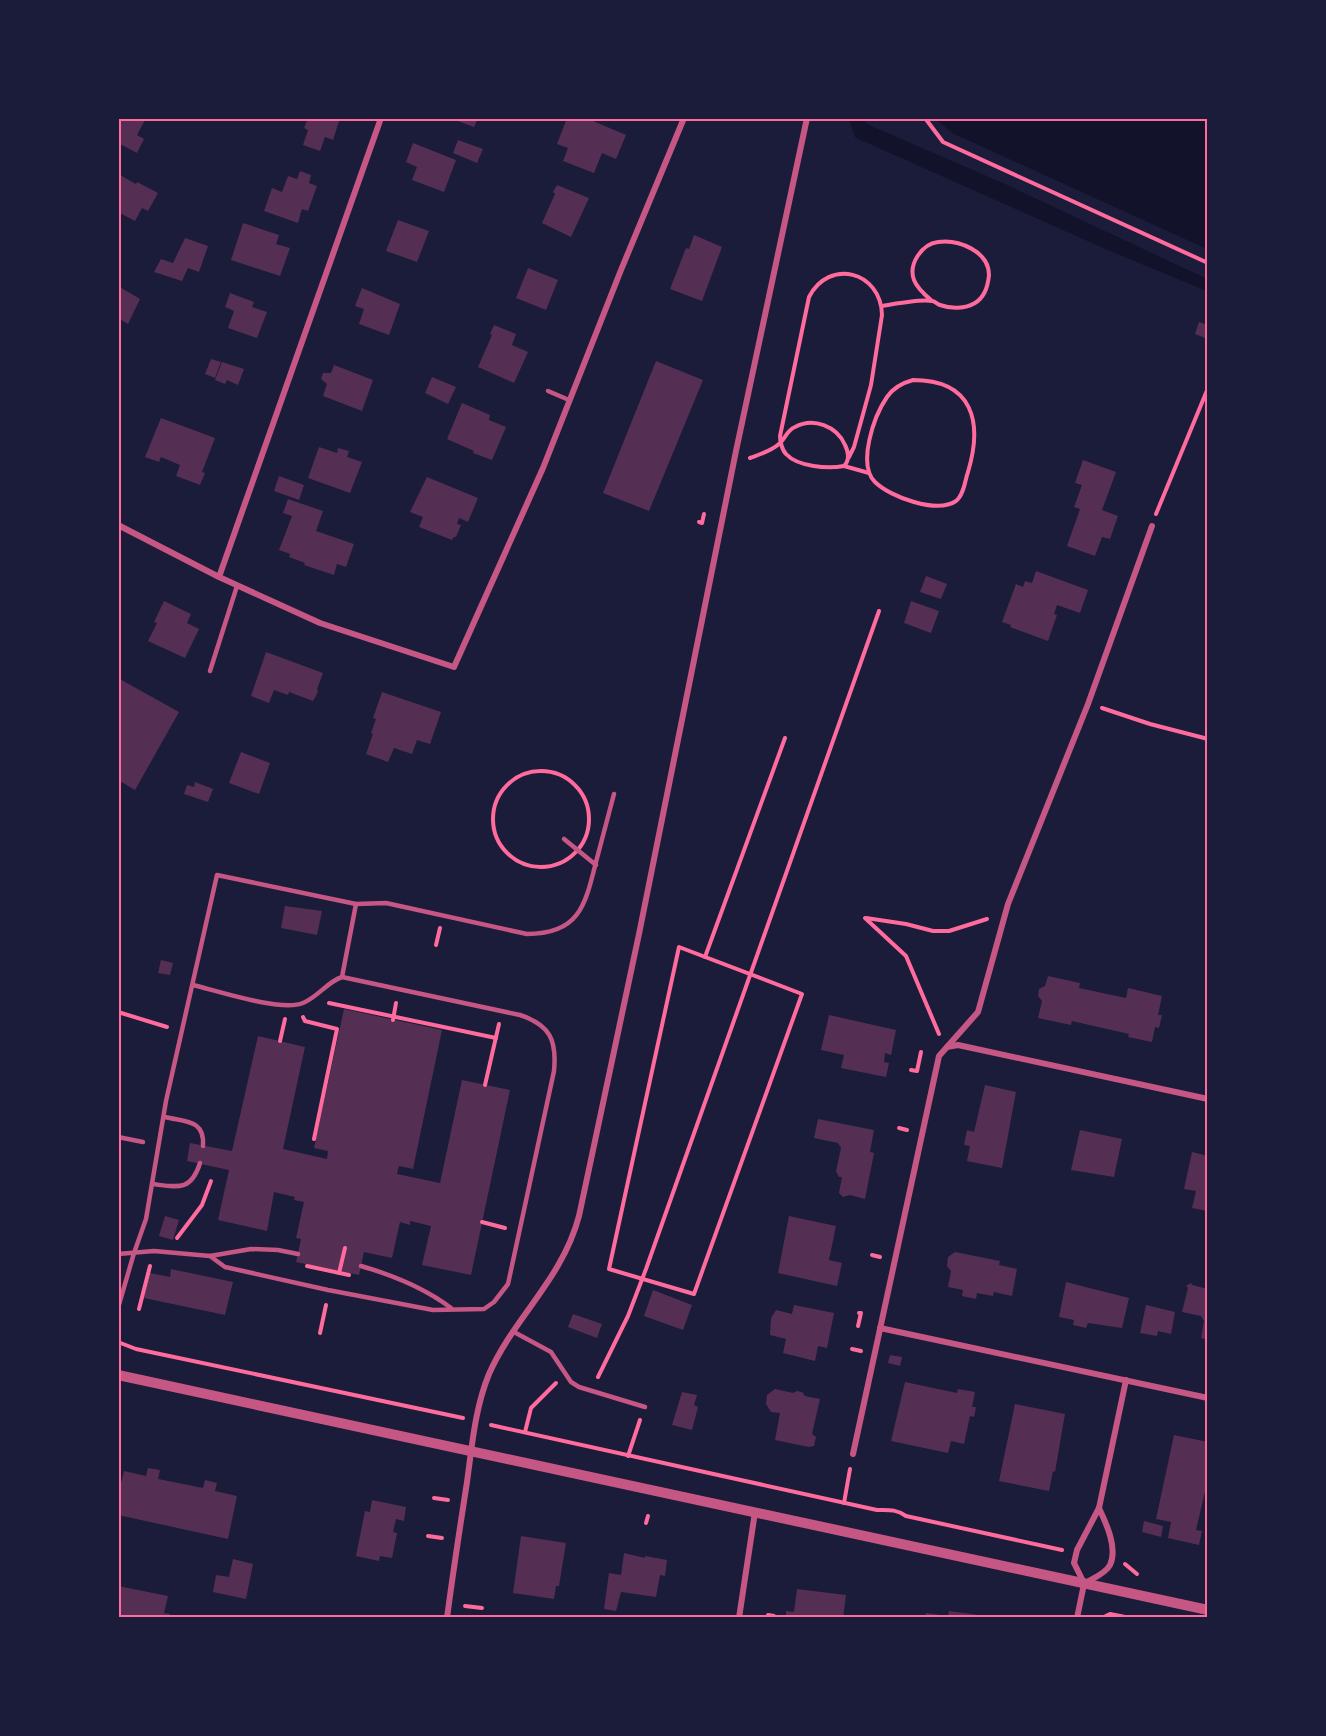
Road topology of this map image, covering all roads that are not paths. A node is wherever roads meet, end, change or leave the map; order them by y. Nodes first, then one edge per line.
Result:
1 (381, 118) edge
2 (684, 118) edge
3 (807, 118) edge
4 (548, 391) dead end
5 (569, 400) junction
6 (118, 525) edge
7 (1152, 526) road end
8 (219, 578) junction
9 (237, 586) junction
10 (210, 671) dead end
11 (614, 794) dead end
12 (564, 839) dead end
13 (596, 865) junction
14 (356, 904) junction
15 (342, 977) junction
16 (193, 985) junction
17 (945, 1048) junction
18 (1208, 1099) edge
19 (165, 1118) junction
20 (118, 1137) edge
21 (143, 1142) dead end
22 (203, 1146) dead end
23 (200, 1164) dead end
24 (152, 1184) junction
25 (134, 1253) junction
26 (118, 1254) edge
27 (298, 1254) dead end
28 (210, 1256) junction
29 (361, 1266) dead end
30 (118, 1308) edge
31 (451, 1308) junction
32 (880, 1328) junction
33 (514, 1332) junction
34 (118, 1375) edge
35 (1126, 1380) junction
36 (1208, 1398) edge
37 (645, 1407) road end
38 (471, 1451) junction
39 (853, 1454) road end
40 (1099, 1508) junction
41 (755, 1512) junction
42 (1084, 1584) junction
43 (1208, 1610) edge
44 (447, 1617) edge
45 (739, 1617) edge
46 (1077, 1617) edge

1 - 8 street
2 - 5 street
3 - 33 street
4 - 5 lane
5 - 9 street
6 - 8 street
7 - 17 street
8 - 9 street
9 - 10 lane
11 - 13 lane
12 - 13 lane
13 - 14 lane
14 - 15 lane
14 - 16 lane
15 - 16 lane
15 - 31 lane
16 - 19 lane
17 - 18 street
17 - 32 street
19 - 22 lane
19 - 24 lane
20 - 21 lane
23 - 24 lane
24 - 25 lane
25 - 26 lane
25 - 28 lane
25 - 30 lane
27 - 28 lane
28 - 31 lane
29 - 31 lane
32 - 35 street
32 - 39 street
33 - 37 lane
33 - 38 street
34 - 38 street
35 - 36 street
35 - 40 street
38 - 41 street
38 - 44 street
40 - 42 street
40 - 42 street
41 - 42 street
41 - 45 street
42 - 43 street
42 - 46 street

